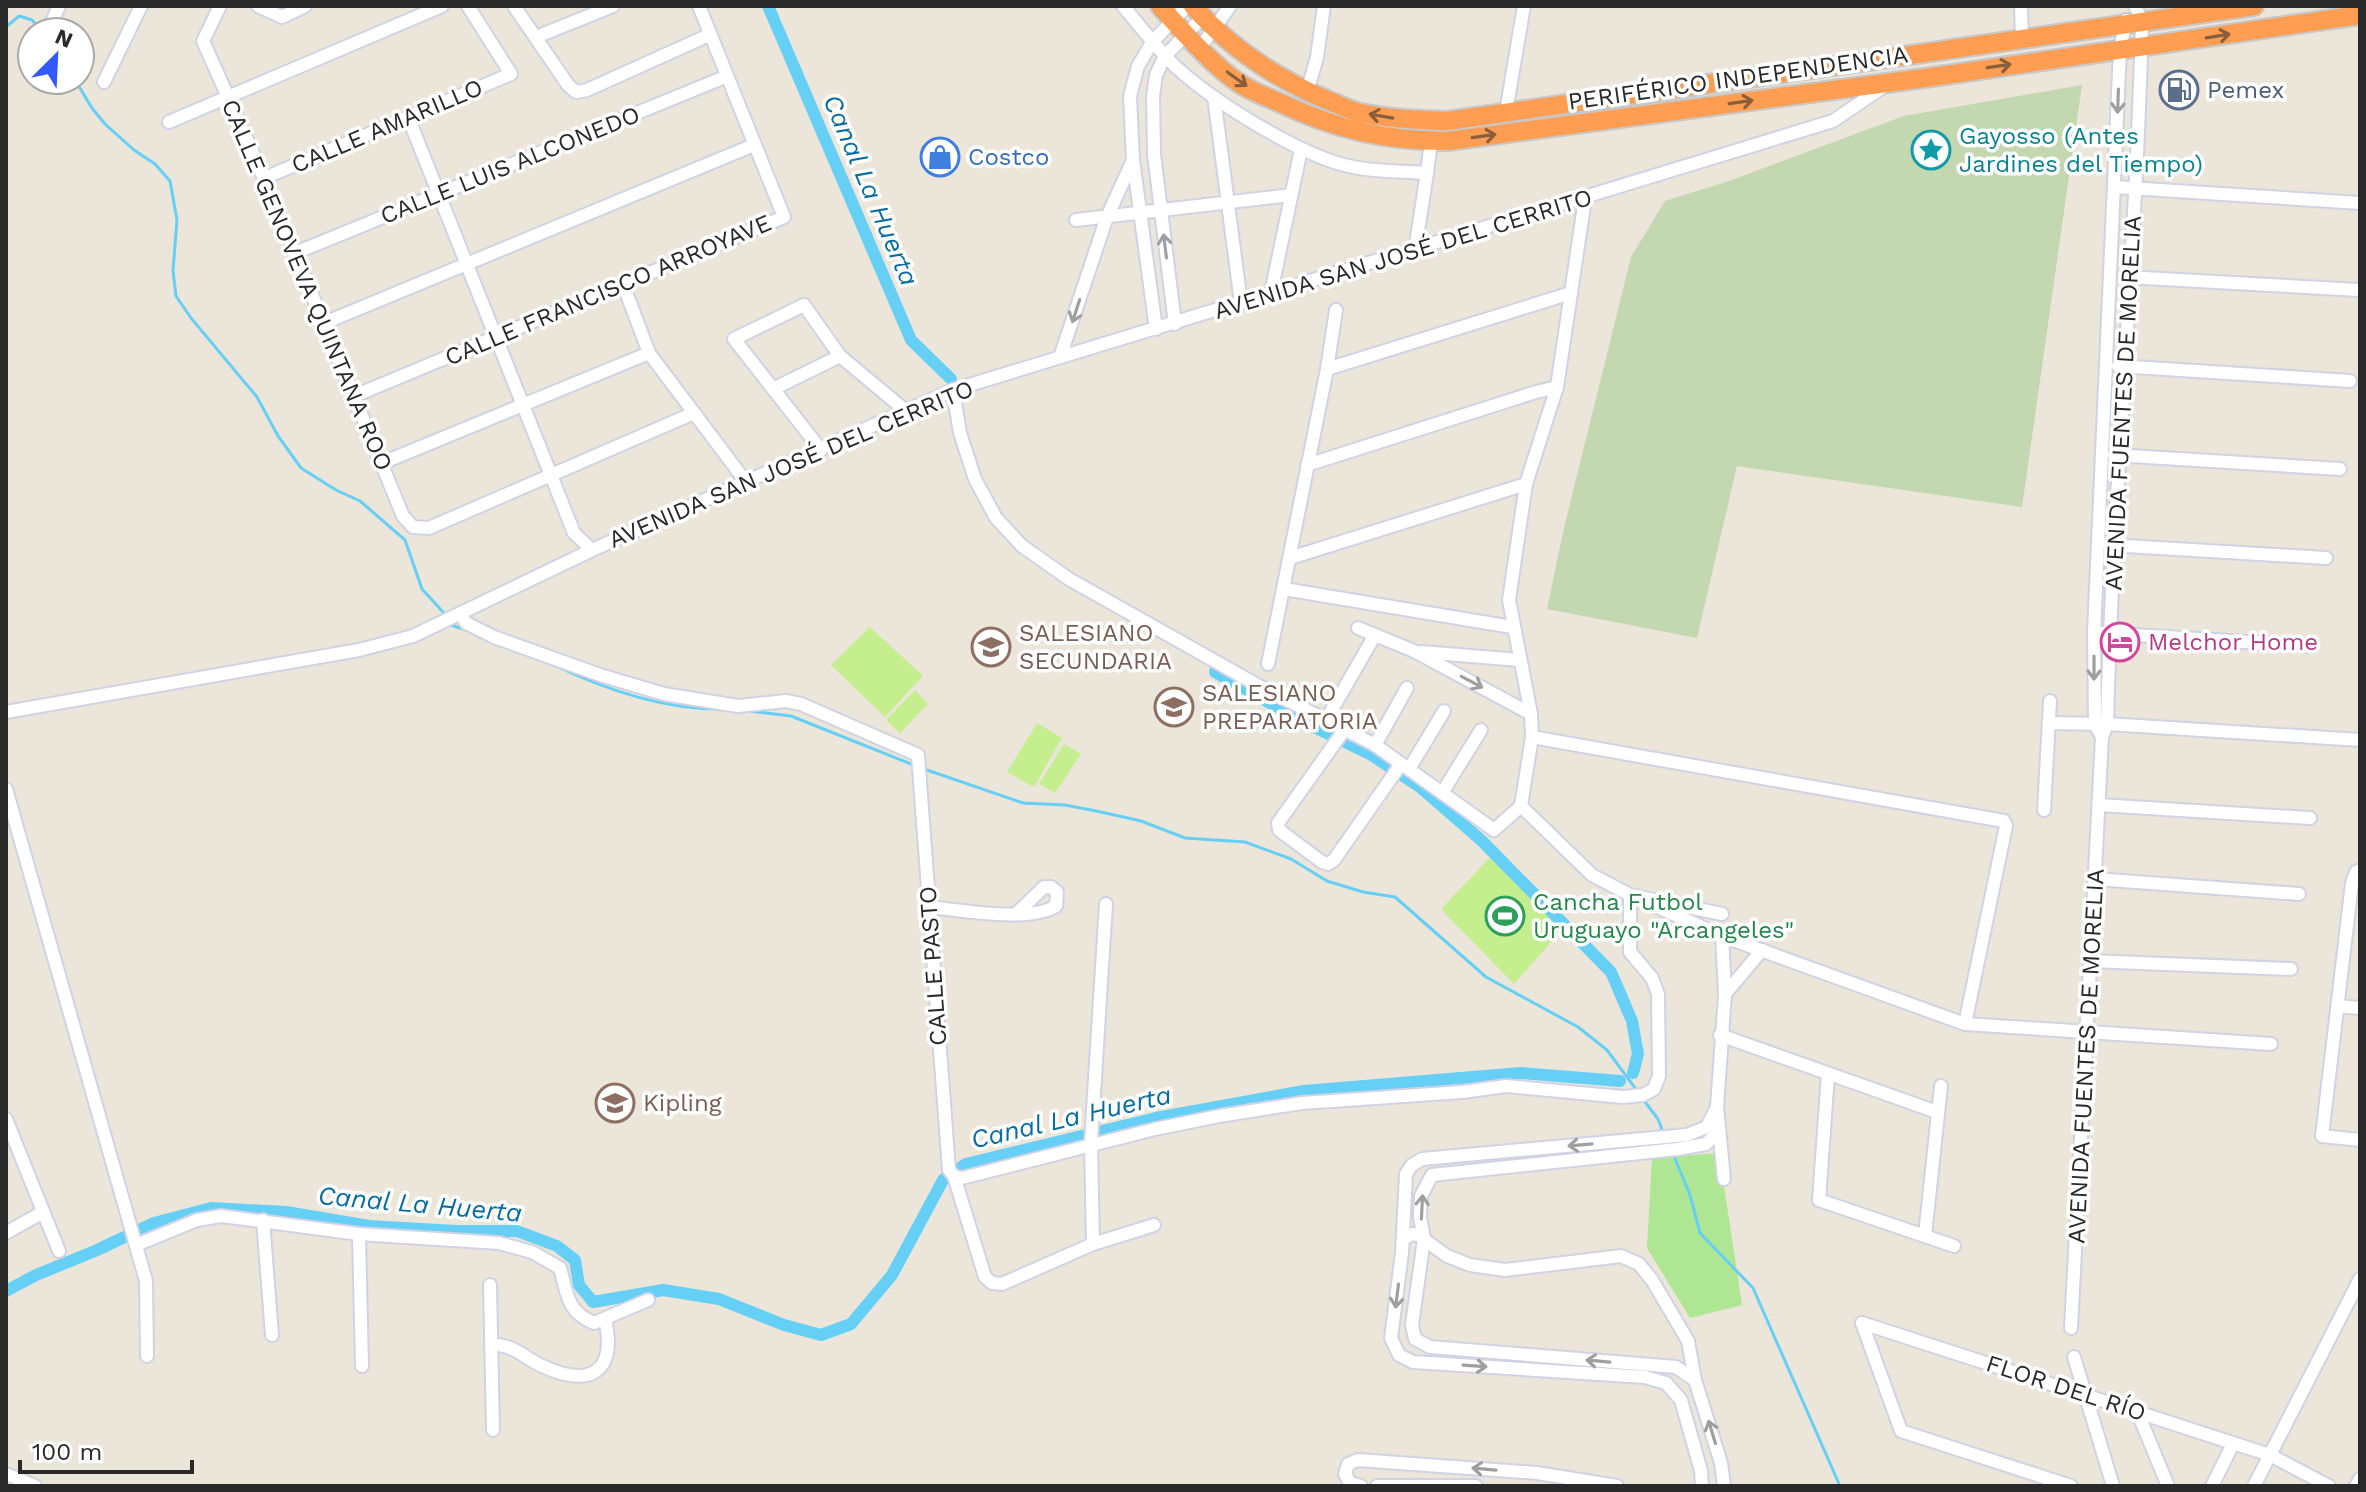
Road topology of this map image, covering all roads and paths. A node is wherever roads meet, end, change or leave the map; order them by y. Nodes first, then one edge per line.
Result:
1 (141, 6) edge
2 (220, 6) edge
3 (258, 6) edge
4 (305, 6) edge
5 (442, 6) edge
6 (468, 6) edge
7 (514, 6) edge
8 (613, 6) edge
9 (699, 6) edge
10 (1123, 6) edge
11 (1230, 6) edge
12 (1324, 6) edge
13 (1524, 6) edge
14 (2021, 6) edge
15 (2254, 6) edge
16 (2133, 14) edge
17 (1199, 15) edge
18 (2360, 15) edge
19 (1173, 20) edge
20 (709, 35) junction
21 (536, 37) junction
22 (2022, 39) junction
23 (1153, 41) junction
24 (2141, 47) junction
25 (1200, 48) junction
26 (2120, 49) junction
27 (1165, 56) junction
28 (725, 77) junction
29 (104, 82) dead end
30 (1889, 82) junction
31 (1307, 92) junction
32 (227, 96) junction
33 (1214, 97) junction
34 (1506, 112) junction
35 (408, 117) junction
36 (169, 122) dead end
37 (1431, 141) junction
38 (754, 145) junction
39 (1301, 149) junction
40 (1133, 160) junction
41 (1427, 173) junction
42 (264, 178) junction
43 (2114, 187) junction
44 (2136, 188) junction
45 (439, 194) junction
46 (1291, 195) junction
47 (1585, 199) junction
48 (1228, 201) junction
49 (2360, 203) edge
50 (1161, 210) junction
51 (1141, 213) junction
52 (1107, 217) junction
53 (1076, 220) dead end
54 (1415, 250) junction
55 (295, 253) junction
56 (467, 264) junction
57 (2110, 276) junction
58 (2130, 278) junction
59 (623, 284) junction
60 (2359, 290) edge
61 (1271, 293) junction
62 (1571, 293) junction
63 (1241, 303) junction
64 (1336, 310) dead end
65 (324, 323) junction
66 (1175, 324) junction
67 (1156, 329) junction
68 (496, 337) junction
69 (649, 353) junction
70 (840, 356) junction
71 (1060, 357) junction
72 (2107, 366) junction
73 (2125, 367) junction
74 (1327, 369) junction
75 (2350, 381) dead end
76 (1557, 387) junction
77 (773, 389) junction
78 (953, 390) junction
79 (354, 396) junction
80 (523, 405) junction
81 (906, 411) junction
82 (694, 413) junction
83 (821, 450) junction
84 (2102, 454) junction
85 (2119, 455) junction
86 (382, 463) junction
87 (1307, 465) junction
88 (2340, 469) dead end
89 (551, 475) junction
90 (746, 482) junction
91 (1526, 484) junction
92 (574, 533) junction
93 (2098, 545) junction
94 (2114, 546) junction
95 (592, 550) junction
96 (1290, 558) junction
97 (2326, 558) dead end
98 (570, 560) junction
99 (1284, 589) junction
100 (460, 613) junction
101 (1512, 627) junction
102 (1358, 628) dead end
103 (2094, 632) junction
104 (2109, 633) junction
105 (1375, 635) junction
106 (2310, 646) dead end
107 (1414, 651) junction
108 (1519, 660) junction
109 (1268, 664) dead end
110 (1407, 688) dead end
111 (2050, 701) dead end
112 (1444, 711) dead end
113 (6, 712) edge
114 (1531, 714) junction
115 (1326, 720) junction
116 (2049, 723) junction
117 (2101, 728) junction
118 (1481, 730) dead end
119 (1344, 731) junction
120 (1532, 737) junction
121 (2360, 740) edge
122 (1375, 745) junction
123 (1401, 768) junction
124 (6, 789) edge
125 (1442, 793) junction
126 (2099, 805) junction
127 (1521, 806) junction
128 (2044, 810) dead end
129 (2310, 818) dead end
130 (2360, 870) edge
131 (2095, 879) junction
132 (2356, 883) edge
133 (2299, 894) dead end
134 (1630, 895) junction
135 (1106, 904) dead end
136 (929, 907) junction
137 (1016, 914) dead end
138 (1722, 914) dead end
139 (1722, 936) junction
140 (1762, 950) junction
141 (2091, 961) junction
142 (2291, 969) dead end
143 (1725, 994) junction
144 (2337, 1006) junction
145 (2360, 1008) edge
146 (1965, 1024) junction
147 (2087, 1033) junction
148 (1720, 1035) junction
149 (2271, 1044) dead end
150 (1828, 1074) junction
151 (1941, 1086) dead end
152 (1937, 1112) junction
153 (6, 1119) edge
154 (1712, 1129) junction
155 (9, 1134) edge
156 (2360, 1140) edge
157 (1091, 1143) junction
158 (1666, 1143) junction
159 (952, 1174) junction
160 (1724, 1179) dead end
161 (43, 1212) junction
162 (263, 1220) junction
163 (1154, 1225) dead end
164 (6, 1233) edge
165 (359, 1234) junction
166 (1925, 1235) junction
167 (1403, 1239) junction
168 (1424, 1239) junction
169 (136, 1243) junction
170 (1093, 1244) junction
171 (1954, 1246) dead end
172 (59, 1251) dead end
173 (1402, 1253) junction
174 (1447, 1256) junction
175 (1422, 1259) junction
176 (2360, 1279) edge
177 (490, 1285) dead end
178 (648, 1300) dead end
179 (605, 1319) junction
180 (2071, 1328) dead end
181 (272, 1335) dead end
182 (1688, 1341) junction
183 (491, 1344) junction
184 (147, 1356) dead end
185 (2074, 1357) dead end
186 (362, 1366) dead end
187 (1676, 1367) junction
188 (1695, 1380) junction
189 (1666, 1383) junction
190 (1676, 1393) junction
191 (2085, 1394) junction
192 (2137, 1411) junction
193 (493, 1430) dead end
194 (2233, 1444) junction
195 (2270, 1455) junction
196 (6, 1474) edge
197 (2360, 1479) edge
198 (35, 1486) edge
199 (1361, 1486) edge
200 (1377, 1486) edge
201 (1476, 1486) edge
202 (1617, 1486) edge
203 (1702, 1486) edge
204 (1724, 1486) edge
205 (2071, 1486) edge
206 (2113, 1486) edge
207 (2168, 1486) edge
208 (2212, 1486) edge
209 (2254, 1486) edge
210 (2329, 1486) edge
211 (2356, 1486) edge

1 - 29 street
2 - 32 street, CALLE GENOVEVA QUINTANA ROO
3 - 4 street
5 - 32 street
6 - 35 street, CALLE AMARILLO
7 - 21 street
8 - 21 street
9 - 20 street, CALLE FRANCISCO ARROYAVE
10 - 23 street
11 - 17 street
12 - 31 street
13 - 34 street
14 - 22 street
15 - 16 highway, PERIFÉRICO INDEPENDENCIA
16 - 22 highway, PERIFÉRICO INDEPENDENCIA
16 - 24 street, AVENIDA FUENTES DE MORELIA
16 - 26 street, AVENIDA FUENTES DE MORELIA
17 - 19 street
17 - 19 street
17 - 25 street
17 - 31 highway, PERIFÉRICO INDEPENDENCIA
24 -> 18 highway, PERIFÉRICO INDEPENDENCIA
19 - 23 street
19 - 25 highway, PERIFÉRICO INDEPENDENCIA
19 - 27 street
20 - 21 street
20 - 28 street, CALLE FRANCISCO ARROYAVE
22 - 34 highway, PERIFÉRICO INDEPENDENCIA
23 - 27 street
23 - 40 street
24 - 26 highway, PERIFÉRICO INDEPENDENCIA
24 - 44 street, AVENIDA FUENTES DE MORELIA
25 -> 37 highway, PERIFÉRICO INDEPENDENCIA
30 -> 26 highway, PERIFÉRICO INDEPENDENCIA
26 -> 43 street, AVENIDA FUENTES DE MORELIA
27 - 33 street
27 - 50 street
28 - 38 street, CALLE FRANCISCO ARROYAVE
28 - 45 street, CALLE LUIS ALCONEDO
37 -> 30 highway, PERIFÉRICO INDEPENDENCIA
30 - 47 street, AVENIDA SAN JOSÉ DEL CERRITO
34 -> 31 highway, PERIFÉRICO INDEPENDENCIA
32 - 36 street
32 - 42 street, CALLE GENOVEVA QUINTANA ROO
33 - 39 street
33 - 48 street
35 - 42 street, CALLE AMARILLO
35 - 45 street
37 - 41 street
38 - 56 street
38 - 59 street, CALLE FRANCISCO ARROYAVE
39 - 41 street
39 - 46 street
40 - 51 street
40 - 52 street
41 - 54 street
42 - 55 street, CALLE GENOVEVA QUINTANA ROO
43 - 44 street
43 - 57 street, AVENIDA FUENTES DE MORELIA
44 - 49 street
44 - 58 street, AVENIDA FUENTES DE MORELIA
45 - 55 street, CALLE LUIS ALCONEDO
45 - 56 street
46 - 48 street
46 - 61 street
47 - 54 street, AVENIDA SAN JOSÉ DEL CERRITO
47 - 62 street
48 - 50 street
48 - 63 street
50 - 51 street
66 -> 50 street
51 - 52 street
51 - 67 street
52 - 53 street
52 -> 71 street
54 - 61 street, AVENIDA SAN JOSÉ DEL CERRITO
55 - 65 street, CALLE GENOVEVA QUINTANA ROO
56 - 65 street
56 - 68 street
57 - 58 street
57 - 72 street, AVENIDA FUENTES DE MORELIA
58 - 60 street
58 - 73 street, AVENIDA FUENTES DE MORELIA
59 - 68 street, CALLE FRANCISCO ARROYAVE
59 - 69 street
61 - 63 street, AVENIDA SAN JOSÉ DEL CERRITO
62 - 74 street
62 - 76 street
63 - 66 street, AVENIDA SAN JOSÉ DEL CERRITO
64 - 74 street
65 - 79 street, CALLE GENOVEVA QUINTANA ROO
66 - 67 street, AVENIDA SAN JOSÉ DEL CERRITO
67 - 71 street, AVENIDA SAN JOSÉ DEL CERRITO
68 - 79 street, CALLE FRANCISCO ARROYAVE
68 - 80 street
69 - 80 street
69 - 82 street
70 - 77 street
70 - 77 street
70 - 81 street
71 - 78 street, AVENIDA SAN JOSÉ DEL CERRITO
72 - 73 street
72 - 84 street, AVENIDA FUENTES DE MORELIA
73 - 75 street
73 - 85 street, AVENIDA FUENTES DE MORELIA
74 - 87 street
76 - 87 street
76 - 91 street
77 - 83 street
78 - 81 street, AVENIDA SAN JOSÉ DEL CERRITO
78 - 115 street
79 - 86 street, CALLE GENOVEVA QUINTANA ROO
80 - 86 street
80 - 89 street
81 - 83 street, AVENIDA SAN JOSÉ DEL CERRITO
82 - 89 street
82 - 90 street
83 - 90 street, AVENIDA SAN JOSÉ DEL CERRITO
84 - 85 street
84 - 93 street, AVENIDA FUENTES DE MORELIA
85 - 88 street
85 - 94 street, AVENIDA FUENTES DE MORELIA
86 - 89 street, CALLE GENOVEVA QUINTANA ROO
87 - 96 street
89 - 92 street
90 - 95 street, AVENIDA SAN JOSÉ DEL CERRITO
91 - 96 street
91 - 101 street
92 - 95 street
92 - 98 street
93 - 94 street
93 - 103 street, AVENIDA FUENTES DE MORELIA
94 - 97 street
94 - 104 street, AVENIDA FUENTES DE MORELIA
95 - 98 street, AVENIDA SAN JOSÉ DEL CERRITO
96 - 99 street
98 - 100 street, AVENIDA SAN JOSÉ DEL CERRITO
99 - 101 street
99 - 109 street
100 - 113 street, AVENIDA SAN JOSÉ DEL CERRITO
100 - 136 street, CALLE PASTO
101 - 108 street
102 - 105 street
103 - 104 street
103 -> 117 street, AVENIDA FUENTES DE MORELIA
104 - 106 street
104 - 117 street, AVENIDA FUENTES DE MORELIA
105 - 107 street
105 - 115 street
107 - 108 street
107 -> 114 street
108 - 114 street
110 - 122 street
111 - 116 street
112 - 123 street
114 - 120 street
115 - 119 street
116 - 117 street
116 - 128 street
117 - 121 street
117 - 126 street, AVENIDA FUENTES DE MORELIA
118 - 125 street
119 - 122 street
119 - 123 street
120 - 127 street
120 - 146 street
122 - 123 street
123 - 125 street
124 - 169 street
125 - 127 street
126 - 129 street
126 - 131 street, AVENIDA FUENTES DE MORELIA
127 - 134 street
130 - 132 street
131 - 133 street
131 - 141 street, AVENIDA FUENTES DE MORELIA
132 - 144 street
134 - 138 street
134 - 139 street
134 - 157 street
135 - 157 street
136 - 137 street
136 - 159 street, CALLE PASTO
139 - 140 street
139 - 143 street
140 - 143 street
140 - 146 street
141 - 142 street
141 - 147 street, AVENIDA FUENTES DE MORELIA
143 - 148 street
144 - 145 street
144 - 156 street
146 - 147 street
147 - 149 street
147 - 180 street, AVENIDA FUENTES DE MORELIA
148 - 150 street
148 - 154 street
150 - 152 street
150 - 166 street
151 - 152 street
152 - 166 street
153 - 155 street
154 - 158 street
154 - 160 street
155 - 161 street
157 - 159 street
157 - 170 street
158 -> 167 street
168 -> 158 street
159 - 170 street, CALLE PASTO
161 - 164 street
161 - 172 street
162 - 165 street
162 - 169 street
162 - 181 street
163 - 170 street
165 - 179 street
165 - 186 street
166 - 171 street
167 - 168 street
167 - 173 street
168 - 174 street
168 - 175 street
169 - 184 street
173 - 175 street
173 -> 189 street
174 - 175 street
174 - 182 street
187 -> 175 street
176 - 195 street
177 - 183 street
178 - 179 street
179 - 183 street
182 - 187 street
182 - 188 street
183 - 193 street
185 - 191 street
187 - 188 street
187 - 189 street
188 - 190 street
204 -> 188 street
189 - 190 street
190 - 203 street
191 - 192 street, FLOR DEL RÍO
191 - 205 street, FLOR DEL RÍO
191 - 206 street
192 - 194 street, FLOR DEL RÍO
192 - 207 street
194 - 195 street, FLOR DEL RÍO
194 - 208 street
195 - 209 street
195 - 210 street, FLOR DEL RÍO
196 - 198 street
197 - 211 street
202 -> 199 street
200 - 201 street

